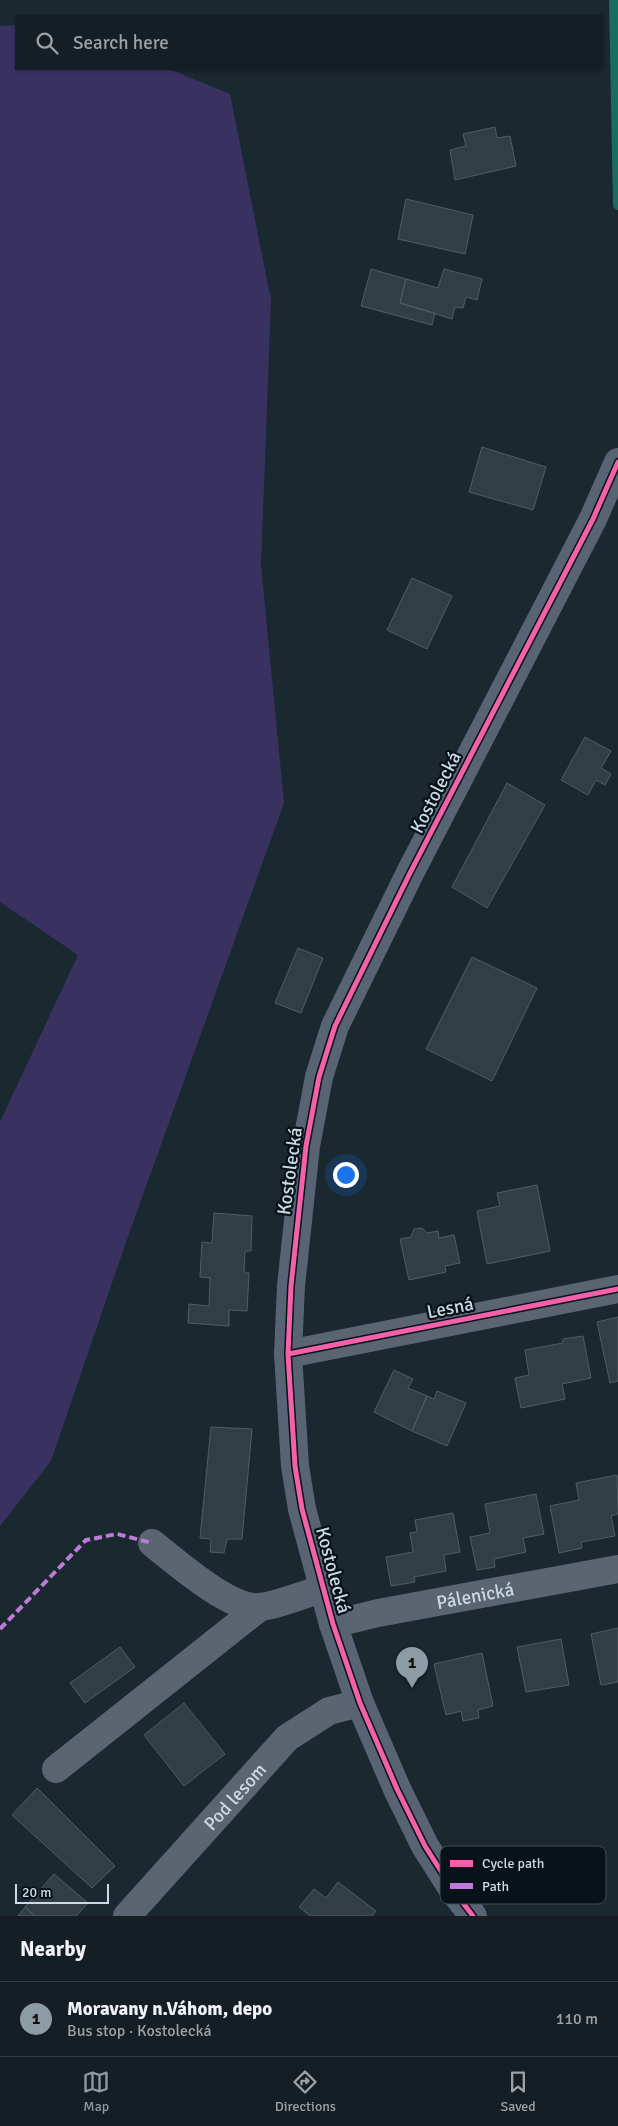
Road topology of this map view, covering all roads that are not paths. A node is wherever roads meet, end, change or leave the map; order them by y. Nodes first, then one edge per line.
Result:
1 (618, 462) edge
2 (618, 1289) edge
3 (288, 1354) junction
4 (152, 1543) dead end
5 (618, 1569) edge
6 (323, 1588) junction
7 (260, 1607) junction
8 (333, 1624) junction
9 (360, 1703) junction
10 (56, 1769) dead end
11 (440, 1870) edge
12 (464, 1904) edge
13 (127, 1916) edge
14 (473, 1916) edge

1 - 3 main road, Kostolecká
2 - 3 street, Lesná
3 - 6 main road, Kostolecká
4 - 7 street
5 - 8 street, Pálenická
6 - 7 street
6 - 8 main road, Kostolecká
7 - 10 street
8 - 9 main road, Kostolecká
9 - 11 main road, Kostolecká
9 - 13 street, Pod lesom
12 - 14 main road, Kostolecká

